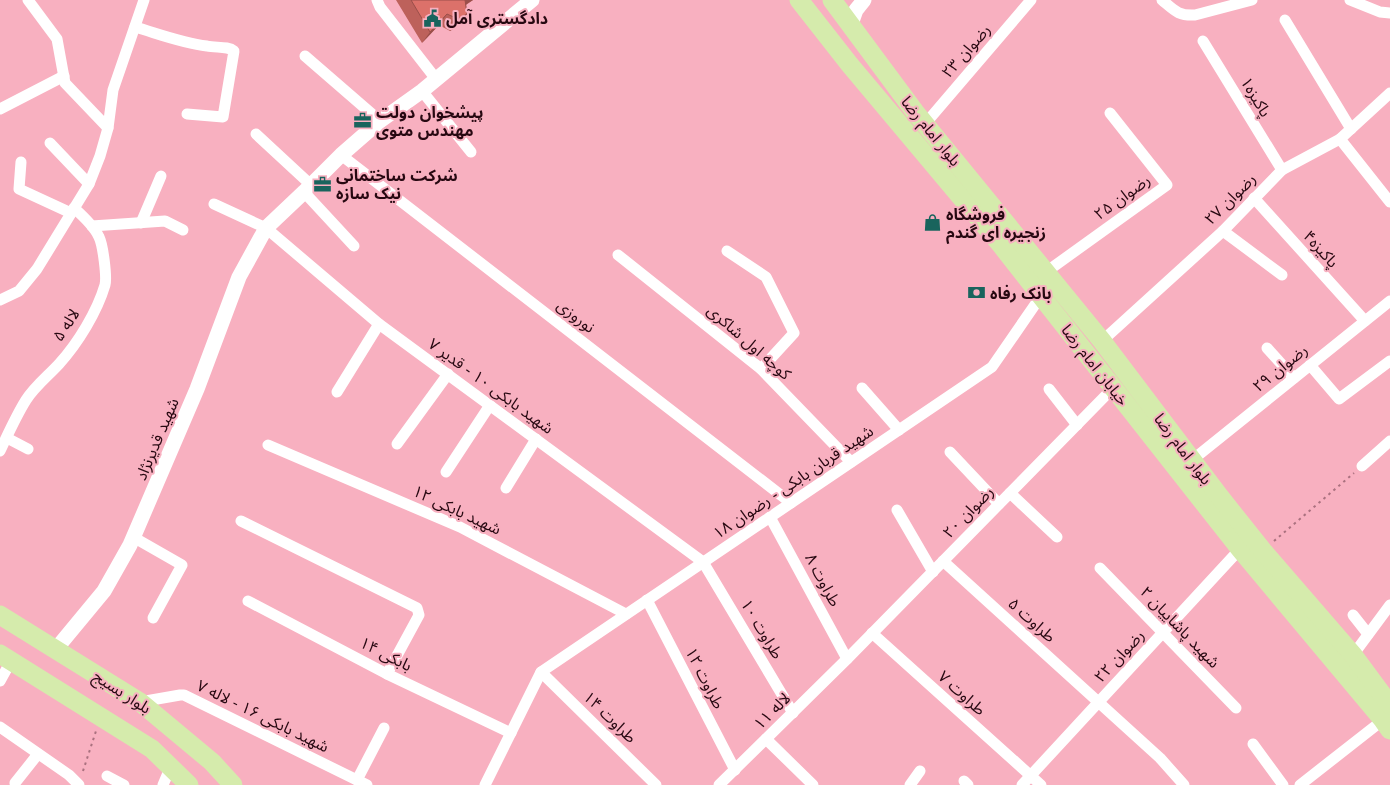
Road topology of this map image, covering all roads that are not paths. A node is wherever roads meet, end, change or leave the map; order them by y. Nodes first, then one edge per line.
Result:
1 (28, 0) edge
2 (377, 0) edge
3 (532, 0) edge
4 (799, 0) edge
5 (832, 0) edge
6 (864, 0) edge
7 (1031, 0) edge
8 (1162, 0) edge
9 (1252, 0) edge
10 (1350, 0) edge
11 (141, 2) edge
12 (1390, 13) edge
13 (1285, 20) dead end
14 (135, 26) junction
15 (855, 31) junction
16 (1203, 41) dead end
17 (841, 53) junction
18 (305, 56) dead end
19 (64, 76) junction
20 (436, 79) junction
21 (422, 91) junction
22 (1390, 93) edge
23 (0, 109) edge
24 (1110, 112) dead end
25 (187, 114) dead end
26 (380, 121) junction
27 (925, 124) junction
28 (108, 128) junction
29 (1351, 129) junction
30 (256, 134) dead end
31 (1340, 139) junction
32 (50, 143) dead end
33 (471, 152) dead end
34 (341, 155) junction
35 (21, 162) dead end
36 (1282, 170) junction
37 (161, 176) dead end
38 (89, 184) junction
39 (307, 189) junction
40 (1254, 198) junction
41 (1390, 202) edge
42 (214, 204) dead end
43 (73, 210) junction
44 (140, 223) junction
45 (92, 226) junction
46 (266, 228) junction
47 (183, 230) dead end
48 (1223, 231) junction
49 (354, 246) dead end
50 (727, 251) dead end
51 (618, 255) dead end
52 (1046, 272) junction
53 (1282, 275) dead end
54 (1041, 296) junction
55 (0, 300) edge
56 (1390, 301) edge
57 (1365, 321) junction
58 (380, 324) junction
59 (1102, 341) junction
60 (1267, 348) dead end
61 (1390, 361) edge
62 (1310, 365) junction
63 (761, 369) junction
64 (448, 374) junction
65 (1294, 378) junction
66 (862, 388) dead end
67 (1113, 388) junction
68 (1049, 389) dead end
69 (337, 392) dead end
70 (490, 405) junction
71 (1077, 424) junction
72 (899, 430) junction
73 (7, 438) junction
74 (536, 439) junction
75 (1390, 441) edge
76 (397, 444) dead end
77 (268, 445) dead end
78 (28, 449) dead end
79 (0, 451) edge
80 (950, 452) dead end
81 (1191, 461) junction
82 (851, 462) junction
83 (1362, 466) road end
84 (446, 472) dead end
85 (506, 488) dead end
86 (1010, 493) junction
87 (791, 502) junction
88 (999, 504) junction
89 (897, 510) dead end
90 (770, 516) junction
91 (241, 521) dead end
92 (133, 537) junction
93 (1057, 537) dead end
94 (1240, 549) junction
95 (943, 561) junction
96 (703, 562) junction
97 (1100, 568) dead end
98 (933, 572) junction
99 (647, 600) junction
100 (248, 601) dead end
101 (1390, 605) edge
102 (626, 614) junction
103 (0, 615) edge
104 (1352, 615) dead end
105 (153, 618) dead end
106 (1163, 633) junction
107 (872, 634) junction
108 (1368, 634) junction
109 (56, 649) junction
110 (1353, 655) junction
111 (6, 657) edge
112 (847, 659) junction
113 (541, 672) junction
114 (386, 674) junction
115 (0, 681) edge
116 (140, 702) junction
117 (1098, 702) junction
118 (1236, 708) dead end
119 (793, 713) junction
120 (1388, 718) edge
121 (0, 727) edge
122 (384, 728) dead end
123 (511, 734) junction
124 (766, 739) junction
125 (1253, 744) dead end
126 (38, 754) junction
127 (171, 766) junction
128 (734, 770) junction
129 (920, 771) dead end
130 (107, 776) dead end
131 (1031, 776) junction
132 (15, 783) dead end
133 (362, 783) edge
134 (79, 785) edge
135 (124, 785) edge
136 (163, 785) edge
137 (189, 785) edge
138 (233, 785) edge
139 (485, 785) edge
140 (656, 785) edge
141 (719, 785) edge
142 (813, 785) edge
143 (910, 785) edge
144 (1022, 785) edge
145 (1041, 785) edge
146 (1184, 785) edge
147 (1283, 785) edge
148 (1300, 785) edge

1 - 19 street
2 - 20 street
3 - 20 street, شهید قدیرنژاد
4 - 17 main road, خیابان امام رضا
5 - 15 main road, بلوار امام رضا
6 - 15 street
7 - 27 street, رضوان ۲۳
8 - 9 street
10 - 12 street
11 - 14 street
13 - 29 street
14 - 25 street
14 - 28 street
15 - 17 main road
15 - 27 main road, بلوار امام رضا
16 - 36 street, پاکیزه۱
17 - 54 main road, خیابان امام رضا
18 - 26 street
19 - 23 street
19 - 28 street
20 - 21 street, شهید قدیرنژاد
21 - 26 street, شهید قدیرنژاد
21 - 33 street
22 - 29 street, رضوان ۲۷
24 - 52 street, رضوان ۲۵
26 - 34 street, شهید قدیرنژاد
27 - 52 main road, بلوار امام رضا
28 - 38 street
29 - 31 street, رضوان ۲۷
30 - 39 street
31 - 36 street, رضوان ۲۷
31 - 41 street
32 - 38 street
34 - 39 street, شهید قدیرنژاد
34 - 87 street, نوروزی
35 - 43 street
36 - 40 street, رضوان ۲۷
37 - 44 street
38 - 43 street
39 - 46 street, شهید قدیرنژاد
39 - 49 street
40 - 48 street, رضوان ۲۷
40 - 57 street, پاکیزه۴
42 - 46 street, شهید بابکی ۱۰ - قدیر ۷
43 - 45 street, لاله ۵
43 - 55 street
44 - 45 street
44 - 47 street
45 - 73 street, لاله ۵
46 - 58 street, شهید بابکی ۱۰ - قدیر ۷
46 - 92 street, شهید قدیرنژاد
48 - 53 street
48 - 59 street, رضوان ۲۷
50 - 63 street
51 - 63 street, کوچه اول شاکری
52 - 59 main road, بلوار امام رضا
54 - 67 main road, خیابان امام رضا
54 - 72 street, شهید قربان بابکی - رضوان ۱۸
56 - 57 street, رضوان ۲۹
57 - 62 street, رضوان ۲۹
58 - 64 street, شهید بابکی ۱۰ - قدیر ۷
58 - 69 street
59 - 81 main road, بلوار امام رضا
60 - 65 street
61 - 62 street
62 - 65 street, رضوان ۲۹
63 - 82 street, کوچه اول شاکری
64 - 70 street, شهید بابکی ۱۰ - قدیر ۷
64 - 76 street
65 - 81 street, رضوان ۲۹
66 - 72 street
67 - 71 street, رضوان ۲۰
67 - 94 main road, خیابان امام رضا
68 - 71 street
70 - 74 street, شهید بابکی ۱۰ - قدیر ۷
70 - 84 street
71 - 86 street, رضوان ۲۰
72 - 82 street, شهید قربان بابکی - رضوان ۱۸
73 - 78 street
73 - 79 street, لاله ۵
74 - 85 street
74 - 96 street, شهید بابکی ۱۰ - قدیر ۷
75 - 83 street
77 - 102 street, شهید بابکی ۱۲
80 - 88 street
81 - 110 main road, بلوار امام رضا
82 - 87 street, شهید قربان بابکی - رضوان ۱۸
86 - 88 street, رضوان ۲۰
86 - 93 street
87 - 90 street, شهید قربان بابکی - رضوان ۱۸
88 - 95 street, رضوان ۲۰
89 - 98 street
90 - 96 street, شهید قربان بابکی - رضوان ۱۸
90 - 112 street, طراوت ۸
91 - 114 street
92 - 105 street
92 - 109 street, شهید قدیرنژاد
94 - 106 street, رضوان ۲۲
94 - 120 main road, خیابان امام رضا
95 - 98 street, رضوان ۲۰
95 - 117 street, طراوت ۵
96 - 99 street, شهید قربان بابکی - رضوان ۱۸
96 - 119 street, طراوت ۱۰
97 - 106 street, شهید پاشاییان ۲
98 - 107 street, رضوان ۲۰
99 - 102 street, شهید قربان بابکی - رضوان ۱۸
99 - 128 street, طراوت ۱۲
100 - 114 street, بابکی ۱۴
101 - 108 street
102 - 113 street, شهید قربان بابکی - رضوان ۱۸
103 - 109 main road, بلوار بسیج
104 - 108 street
106 - 117 street, رضوان ۲۲
106 - 118 street, شهید پاشاییان ۲
107 - 112 street, رضوان ۲۰
107 - 131 street, طراوت ۷
108 - 110 street
109 - 116 main road, بلوار بسیج
110 - 120 main road, بلوار امام رضا
111 - 115 street
111 - 127 main road, بلوار بسیج
112 - 119 street, لاله ۱۱
113 - 123 street
113 - 140 street, طراوت ۱۴
114 - 123 street, بابکی ۱۴
116 - 133 street, شهید بابکی ۱۶ - لاله ۷
116 - 138 main road, بلوار بسیج
117 - 131 street, رضوان ۲۲
117 - 146 street, طراوت ۵
119 - 124 street, لاله ۱۱
120 - 148 street
121 - 126 street
122 - 133 street
123 - 139 street
124 - 128 street, لاله ۱۱
124 - 142 street
125 - 147 street
126 - 132 street
126 - 134 street
127 - 136 street
127 - 137 main road, بلوار بسیج
128 - 141 street, لاله ۱۱
129 - 143 street
130 - 135 street
131 - 144 street, رضوان ۲۲
131 - 145 street, طراوت ۷

